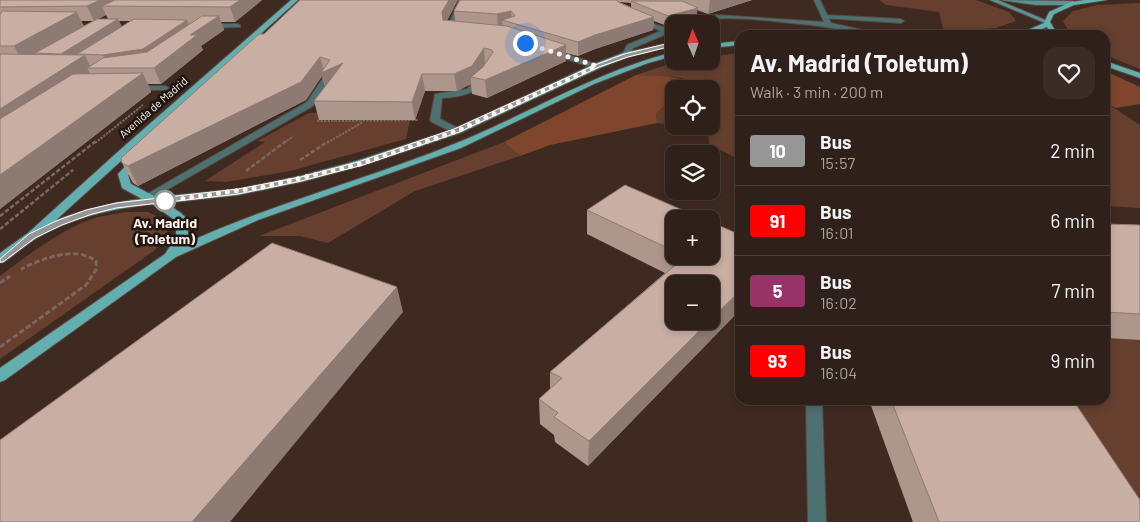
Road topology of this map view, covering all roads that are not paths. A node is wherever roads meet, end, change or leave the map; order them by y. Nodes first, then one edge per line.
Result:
1 (817, 0) edge
2 (993, 0) edge
3 (1004, 0) edge
4 (1104, 0) edge
5 (298, 3) edge
6 (460, 3) edge
7 (1073, 4) junction
8 (468, 6) edge
9 (694, 12) edge
10 (700, 15) edge
11 (631, 17) edge
12 (720, 17) edge
13 (825, 17) junction
14 (288, 18) edge
15 (901, 20) dead end
16 (1047, 23) junction
17 (828, 24) junction
18 (238, 26) dead end
19 (195, 28) edge
20 (665, 30) joint
21 (857, 30) edge
22 (1031, 30) edge
23 (1052, 30) edge
24 (458, 31) edge
25 (735, 36) edge
26 (720, 37) edge
27 (735, 44) edge
28 (720, 45) edge
29 (665, 46) edge
30 (537, 47) edge
31 (626, 55) junction
32 (665, 56) edge
33 (1110, 65) edge
34 (597, 66) junction
35 (489, 68) edge
36 (1131, 73) joint
37 (1140, 77) edge
38 (328, 78) edge
39 (128, 88) edge
40 (165, 88) road end
41 (457, 131) junction
42 (145, 151) edge
43 (149, 200) junction
44 (32, 236) junction
45 (170, 256) junction
46 (0, 259) edge
47 (0, 376) edge
48 (814, 405) edge
49 (818, 522) edge

1 - 13 street
2 - 16 main road
3 - 7 main road
4 - 7 main road
5 - 14 main road, Avenida de Madrid
5 - 44 main road, Avenida de Madrid
6 - 8 street
6 - 24 street
7 - 16 main road
9 - 10 street
11 - 20 street
12 - 17 street
13 - 15 street
13 - 17 street
16 - 22 main road
16 - 23 main road
17 - 21 street
18 - 19 street
20 - 31 street
25 - 26 main road
27 - 28 main road
29 - 31 main road
30 - 34 street
31 - 34 main road
32 - 45 main road
33 - 36 main road
34 - 41 main road
35 - 41 street
36 - 37 street
38 - 43 street
39 - 40 street
41 - 43 main road
42 - 43 main road, Avenida de Madrid
43 - 44 main road, Avenida de Madrid
43 - 45 main road, Avenida de Madrid
44 - 46 main road, Avenida de Madrid
45 - 47 main road, Avenida de Madrid
48 - 49 street

